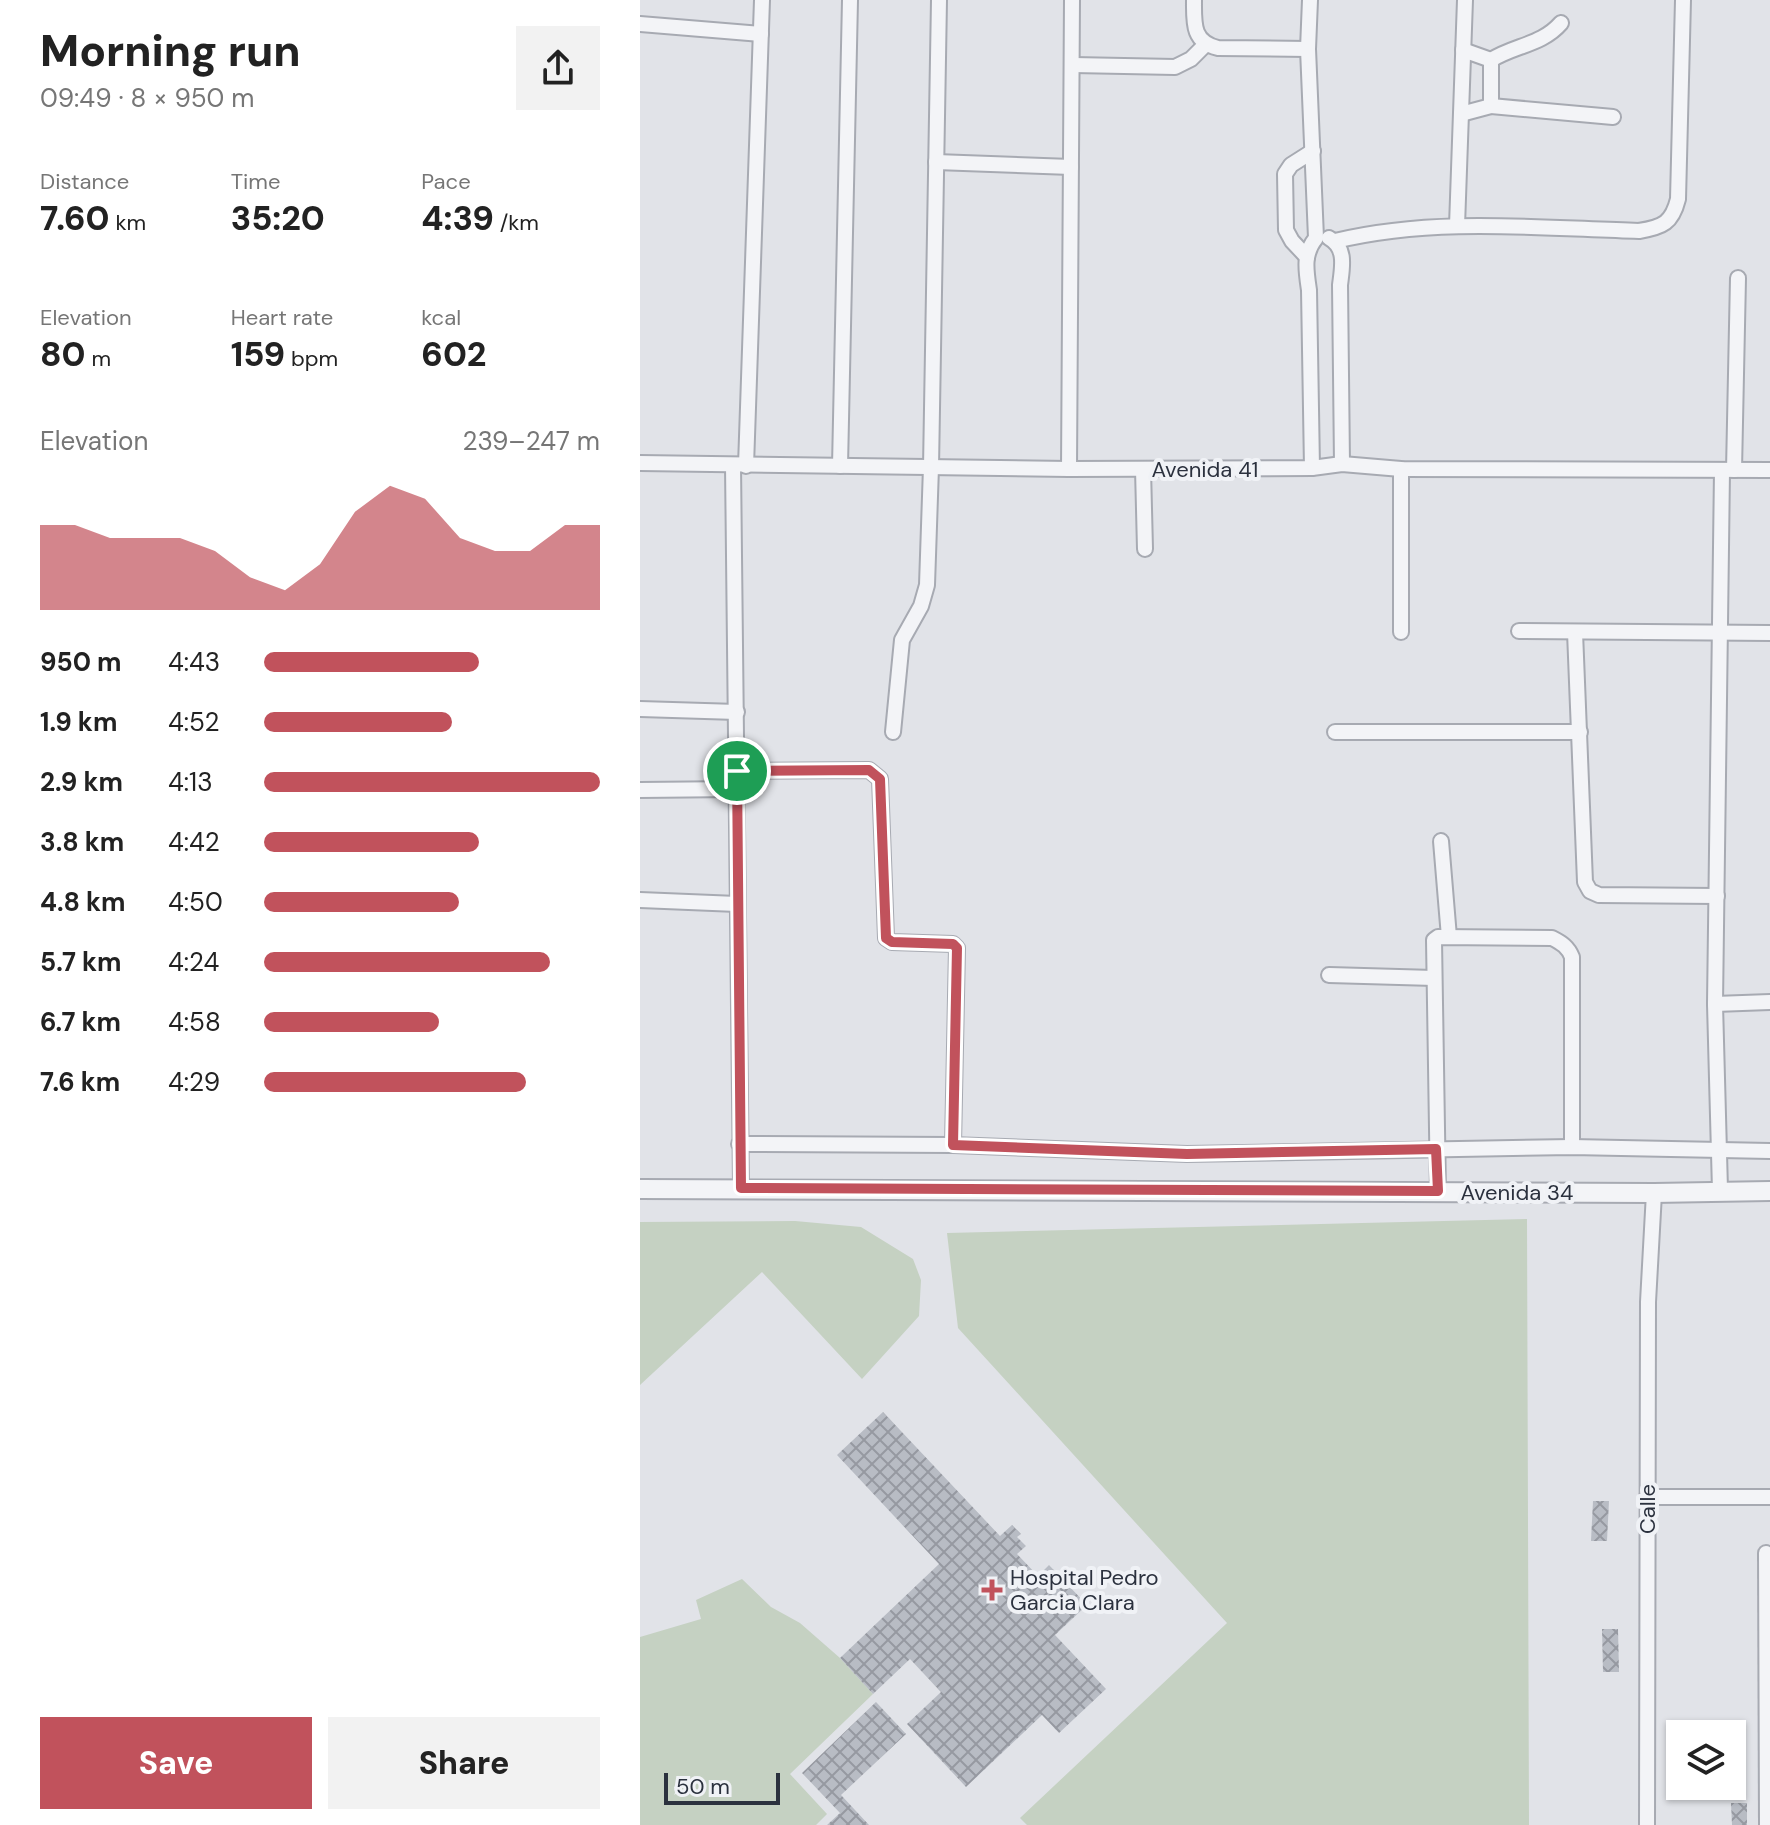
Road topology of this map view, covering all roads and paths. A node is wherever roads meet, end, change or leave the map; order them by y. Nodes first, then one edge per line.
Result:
1 (762, 0) edge
2 (850, 0) edge
3 (939, 0) edge
4 (1072, 0) edge
5 (1194, 0) edge
6 (1310, 0) edge
7 (1465, 0) edge
8 (1683, 0) edge
9 (1561, 23) dead end
10 (640, 24) edge
11 (761, 34) junction
12 (1205, 45) junction
13 (1308, 49) junction
14 (1463, 50) junction
15 (1491, 60) junction
16 (1073, 65) junction
17 (1491, 106) junction
18 (1461, 114) junction
19 (1613, 117) dead end
20 (1313, 151) junction
21 (936, 162) junction
22 (1071, 167) junction
23 (1457, 226) junction
24 (1316, 238) junction
25 (1335, 241) junction
26 (1307, 257) junction
27 (1738, 278) dead end
28 (640, 463) edge
29 (1342, 464) junction
30 (739, 466) junction
31 (840, 466) junction
32 (931, 467) junction
33 (1312, 468) junction
34 (1069, 469) junction
35 (1143, 469) junction
36 (1401, 469) junction
37 (1728, 470) junction
38 (1770, 470) edge
39 (1145, 549) dead end
40 (1519, 631) dead end
41 (1401, 632) dead end
42 (1575, 632) junction
43 (1721, 633) junction
44 (1770, 633) edge
45 (640, 709) edge
46 (737, 712) junction
47 (893, 732) dead end
48 (1335, 732) dead end
49 (1580, 732) junction
50 (737, 771) junction
51 (737, 789) junction
52 (640, 790) edge
53 (1441, 841) dead end
54 (1717, 896) junction
55 (640, 900) edge
56 (737, 904) junction
57 (1449, 937) junction
58 (1329, 975) dead end
59 (1434, 978) junction
60 (1770, 1002) edge
61 (1715, 1004) junction
62 (739, 1144) junction
63 (953, 1145) junction
64 (1572, 1147) junction
65 (1436, 1149) junction
66 (1719, 1149) junction
67 (1770, 1151) edge
68 (741, 1188) junction
69 (640, 1189) edge
70 (1720, 1190) junction
71 (1438, 1191) junction
72 (1770, 1191) edge
73 (1654, 1193) junction
74 (1647, 1497) junction
75 (1770, 1497) edge
76 (1766, 1553) dead end
77 (1647, 1825) edge
78 (1767, 1825) edge

1 - 11 street
2 - 31 street
3 - 21 street
4 - 16 street
5 - 12 street
6 - 13 street
7 - 14 street
8 - 23 street
9 - 15 street
10 - 11 street
11 - 30 street
12 - 13 street
12 - 16 street
13 - 20 street
14 - 15 street
14 - 18 street
15 - 17 street
16 - 22 street
17 - 18 street
17 - 19 street
18 - 23 street
20 - 24 street
20 - 26 street
21 - 22 street
21 - 32 street
22 - 34 street
23 - 25 street
24 - 25 street
24 - 26 street
25 - 29 street
26 - 33 street
27 - 37 street
28 - 30 street, Avenida 41
29 - 33 street, Avenida 41
29 - 36 street, Avenida 41
30 - 31 street, Avenida 41
30 - 46 street
31 - 32 street, Avenida 41
32 - 34 street, Avenida 41
32 - 47 street
33 - 35 street, Avenida 41
34 - 35 street, Avenida 41
35 - 39 street
36 - 37 street, Avenida 41
36 - 41 street
37 - 38 street, Avenida 41
37 - 43 street
40 - 42 street
42 - 43 street
42 - 49 street
43 - 44 street
43 - 54 street
45 - 46 street
46 - 50 street
48 - 49 street
49 - 54 street
50 - 51 street
50 - 63 street
51 - 52 street
51 - 56 street
53 - 57 street
54 - 61 street
55 - 56 street
56 - 62 street
57 - 59 street
57 - 64 street
58 - 59 street
59 - 65 street
60 - 61 street
61 - 66 street
62 - 63 street
62 - 68 street
63 - 65 street
64 - 65 street
64 - 66 street
65 - 71 street
66 - 67 street
66 - 70 street
68 - 69 street, Avenida 34
68 - 71 street, Avenida 34
70 - 72 street, Avenida 34
70 - 73 street, Avenida 34
71 - 73 street, Avenida 34
73 - 74 street, Calle
74 - 75 street
74 - 77 street, Calle
76 - 78 street

